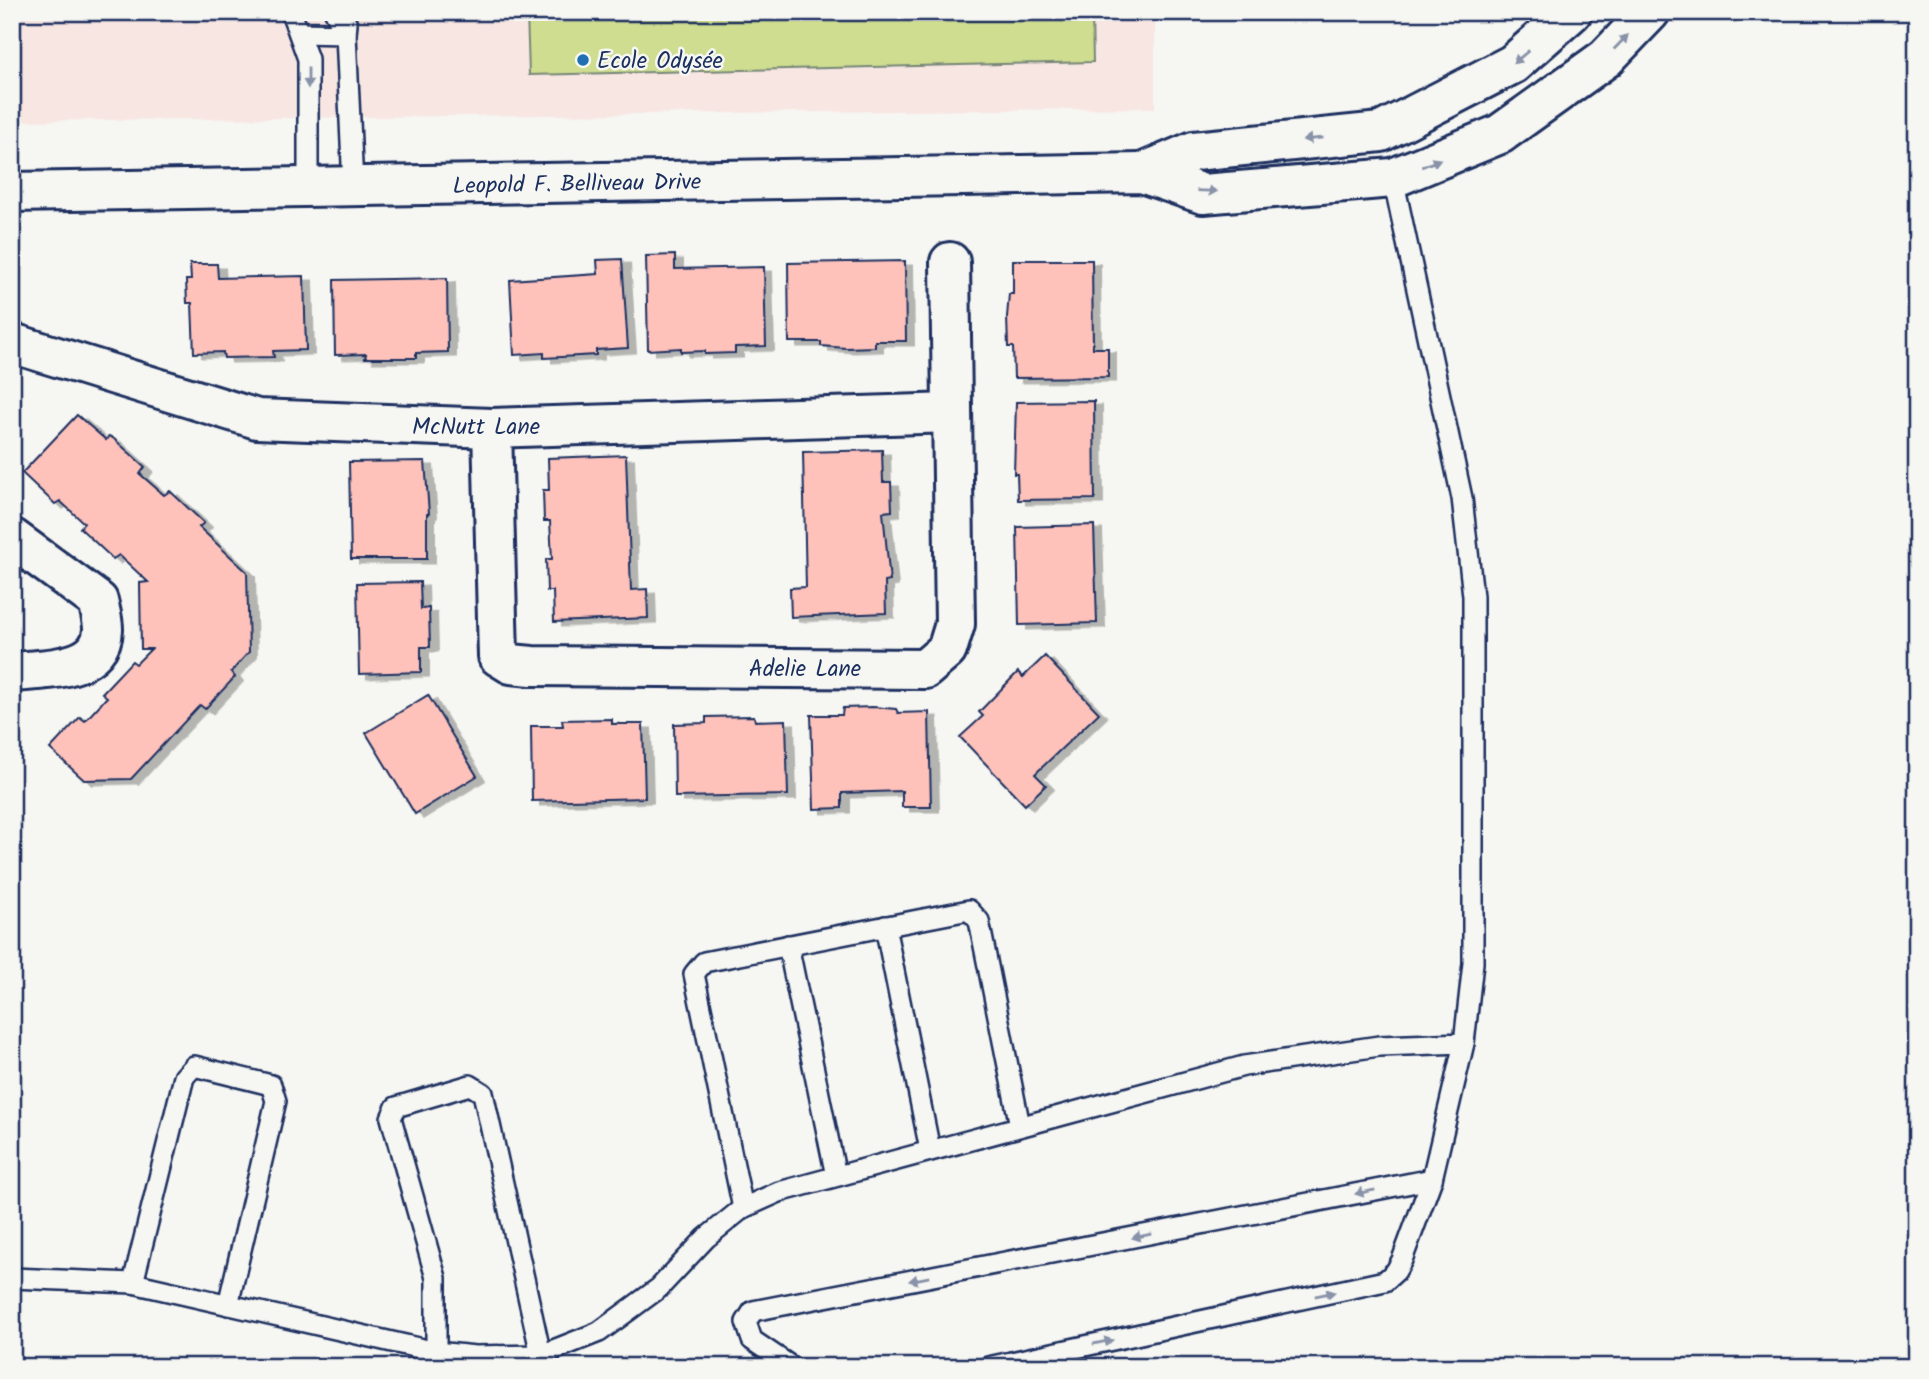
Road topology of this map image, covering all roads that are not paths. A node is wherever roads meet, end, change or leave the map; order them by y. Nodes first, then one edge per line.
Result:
1 (291, 12) edge
2 (335, 12) edge
3 (347, 12) edge
4 (1572, 12) edge
5 (1650, 12) edge
6 (299, 33) junction
7 (346, 34) junction
8 (1381, 132) junction
9 (1142, 173) junction
10 (1393, 178) junction
11 (354, 186) junction
12 (309, 187) junction
13 (12, 192) edge
14 (950, 262) dead end
15 (12, 343) edge
16 (952, 413) junction
17 (492, 428) junction
18 (12, 538) edge
19 (12, 672) edge
20 (885, 926) junction
21 (788, 945) junction
22 (1464, 1043) junction
23 (1020, 1126) junction
24 (930, 1150) junction
25 (835, 1176) junction
26 (1432, 1179) junction
27 (743, 1208) junction
28 (12, 1278) edge
29 (133, 1283) junction
30 (228, 1305) junction
31 (436, 1352) junction
32 (541, 1355) junction
33 (792, 1367) edge
34 (988, 1367) edge

1 - 6 lane
2 - 7 lane
3 - 7 lane
4 -> 8 street, Leopold F. Belliveau Drive
10 -> 5 street, Leopold F. Belliveau Drive
6 - 7 lane
6 -> 12 lane
7 - 11 lane
8 -> 9 street, Leopold F. Belliveau Drive
8 - 10 street
9 -> 10 street, Leopold F. Belliveau Drive
9 - 11 street, Leopold F. Belliveau Drive
10 - 22 lane
11 - 12 street, Leopold F. Belliveau Drive
12 - 13 street, Leopold F. Belliveau Drive
14 - 16 street, Adelie Lane
15 - 17 street, McNutt Lane
16 - 17 street, McNutt Lane
16 - 17 street, Adelie Lane
18 - 19 street
20 - 21 lane
20 - 23 lane
20 - 24 lane
21 - 25 lane
21 - 27 lane
22 - 23 lane
22 - 26 lane
23 - 24 lane
24 - 25 lane
25 - 27 lane
26 -> 33 lane
34 -> 26 lane
27 - 32 lane
28 - 29 lane
29 - 30 lane
29 - 30 lane
30 - 31 lane
31 - 32 lane
31 - 32 lane

